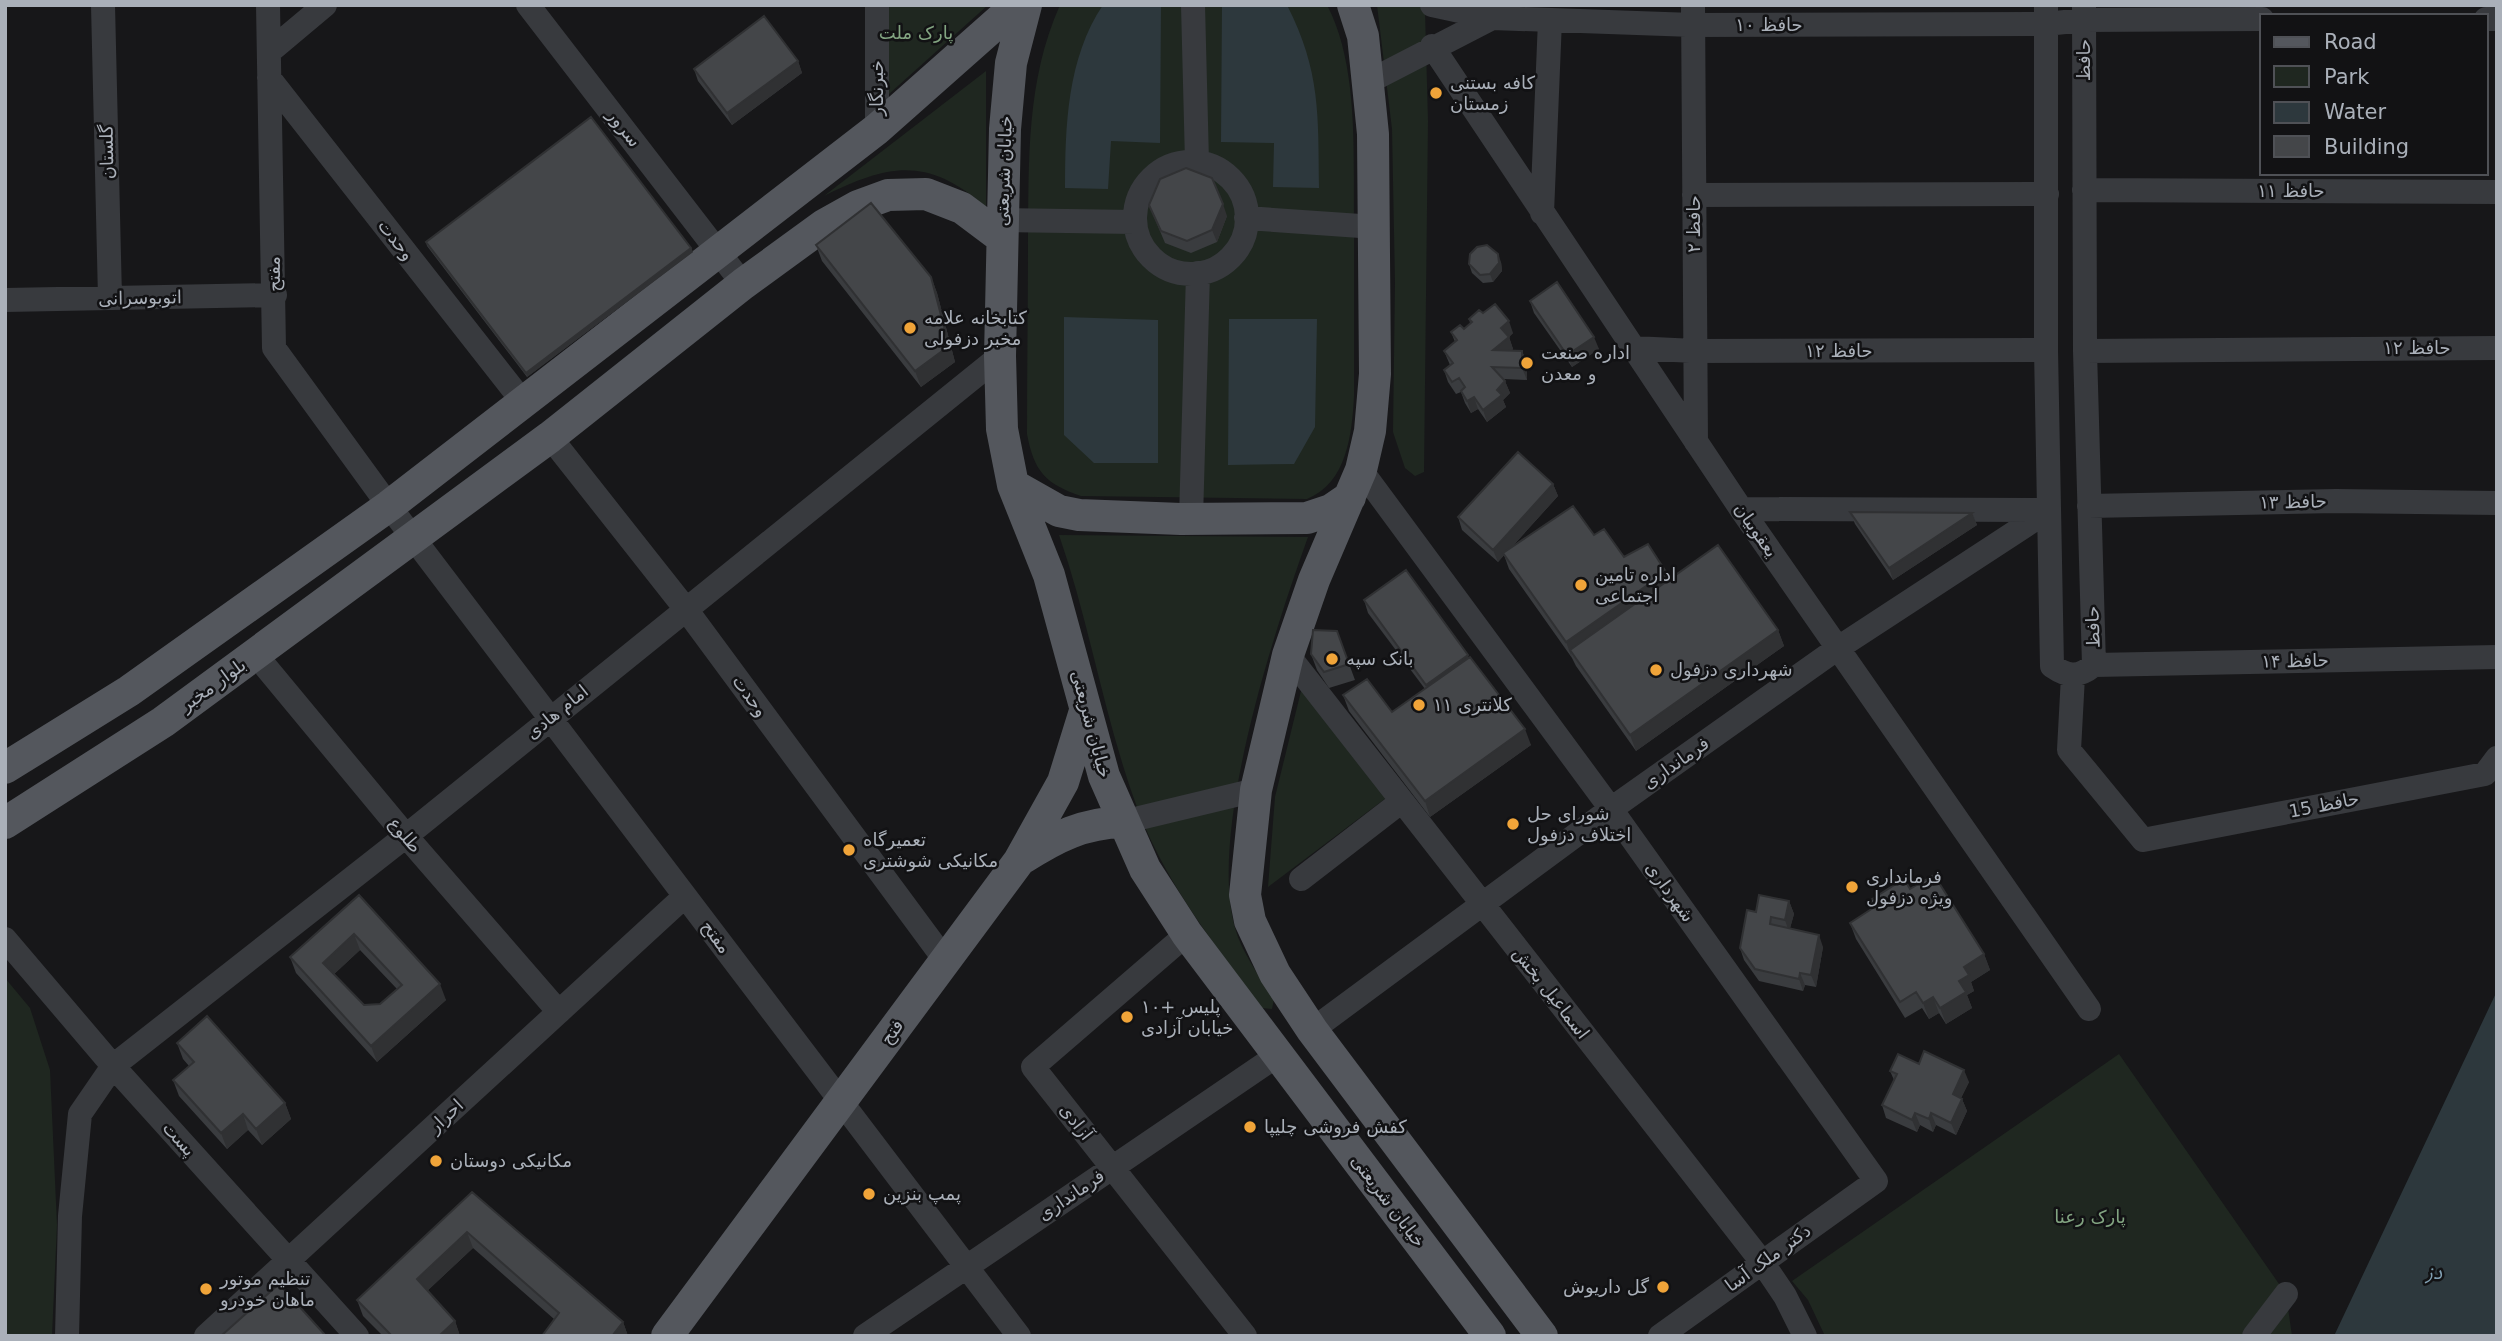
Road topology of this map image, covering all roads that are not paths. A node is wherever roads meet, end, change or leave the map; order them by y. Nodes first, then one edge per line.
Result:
1 (103, 5) edge
2 (268, 5) edge
3 (325, 5) edge
4 (528, 5) edge
5 (877, 5) edge
6 (1017, 5) edge
7 (1026, 5) edge
8 (1193, 5) edge
9 (1353, 5) edge
10 (1432, 5) edge
11 (2084, 13) edge
12 (1693, 15) edge
13 (2046, 15) edge
14 (1492, 18) junction
15 (2260, 19) edge
16 (1550, 20) junction
17 (1432, 47) junction
18 (269, 52) junction
19 (269, 78) junction
20 (1368, 82) junction
21 (877, 130) junction
22 (1197, 162) junction
23 (2084, 190) junction
24 (2497, 192) edge
25 (2047, 194) junction
26 (1694, 195) junction
27 (1542, 213) junction
28 (1247, 218) junction
29 (1135, 222) junction
30 (1375, 227) junction
31 (1002, 229) junction
32 (720, 251) junction
33 (1198, 273) junction
34 (743, 284) junction
35 (275, 295) junction
36 (110, 298) junction
37 (5, 300) edge
38 (1633, 348) junction
39 (2497, 348) edge
40 (2046, 350) junction
41 (1695, 351) junction
42 (2085, 351) junction
43 (1000, 356) junction
44 (523, 402) junction
45 (550, 437) junction
46 (1696, 442) junction
47 (1356, 484) junction
48 (1013, 485) junction
49 (2497, 503) edge
50 (389, 506) junction
51 (2089, 506) junction
52 (1741, 509) junction
53 (2049, 510) junction
54 (1192, 519) junction
55 (413, 537) junction
56 (685, 608) junction
57 (1838, 648) junction
58 (255, 654) junction
59 (1288, 656) junction
60 (2497, 657) edge
61 (2083, 671) junction
62 (1085, 711) junction
63 (550, 718) junction
64 (2497, 758) edge
65 (5, 768) edge
66 (1256, 790) junction
67 (1402, 800) junction
68 (1611, 809) junction
69 (1124, 822) junction
70 (5, 823) edge
71 (406, 836) junction
72 (2143, 839) joint
73 (1019, 861) junction
74 (1301, 879) dead end
75 (685, 896) junction
76 (1482, 904) junction
77 (1187, 934) junction
78 (5, 939) edge
79 (945, 960) junction
80 (2089, 1009) dead end
81 (559, 1012) junction
82 (1312, 1030) junction
83 (1278, 1055) junction
84 (113, 1066) junction
85 (841, 1102) junction
86 (1112, 1167) junction
87 (1876, 1181) joint
88 (290, 1260) junction
89 (1762, 1262) junction
90 (966, 1267) junction
91 (2286, 1294) dead end
92 (1235, 1332) edge
93 (67, 1336) edge
94 (206, 1336) edge
95 (356, 1336) edge
96 (667, 1336) edge
97 (865, 1336) edge
98 (1019, 1336) edge
99 (1490, 1336) edge
100 (1542, 1336) edge
101 (1660, 1336) edge
102 (1805, 1336) edge
103 (2254, 1336) edge

1 - 36 street, گلستان
2 - 18 street, مفتح
3 - 18 street
4 - 32 street, سرور
5 - 21 street, خبرنگار
6 - 21 main road
7 - 31 main road, خیابان شریعتی
8 - 22 street
9 - 20 main road
10 - 14 street, حافظ ۱۰
11 - 13 street, حافظ ۱۰
11 - 15 street
11 - 23 street, حافظ
12 - 13 street, حافظ ۱۰
12 - 16 street, حافظ ۱۰
12 - 26 street, حافظ ۲
13 - 25 street
14 - 16 street, حافظ ۱۰
14 - 17 street
16 - 27 street
17 - 20 street
17 - 27 street, یعقوبیان
18 - 19 street, مفتح
19 - 35 street, مفتح
19 - 44 street, وحدت
20 - 30 main road
21 - 32 main road
22 - 28 street
22 - 29 street
23 - 24 street, حافظ ۱۱
23 - 42 street, حافظ
25 - 26 street
25 - 40 street
26 - 41 street, حافظ ۲
27 - 38 street, یعقوبیان
28 - 30 street
28 - 33 street
29 - 31 street
29 - 33 street
30 - 47 main road
31 - 34 main road, بلوار مخبر
31 - 43 main road, خیابان شریعتی
32 - 34 street, سرور
32 - 44 main road
33 - 54 street
34 - 45 main road, بلوار مخبر
35 - 36 street, اتوبوسرانی
35 - 50 street, مفتح
36 - 37 street, اتوبوسرانی
38 - 41 street, حافظ ۱۲
38 - 46 street, یعقوبیان
39 - 42 street, حافظ ۱۲
40 - 41 street, حافظ ۱۲
40 - 53 street
41 - 46 street, حافظ ۲
42 - 51 street, حافظ
43 - 48 main road, خیابان شریعتی
43 - 56 street, امام هادی
44 - 50 main road
45 - 55 main road, بلوار مخبر
45 - 56 street, وحدت
46 - 52 street, یعقوبیان
47 - 54 main road
47 - 59 main road
47 - 68 street, شهرداری
48 - 54 main road
48 - 62 main road, خیابان شریعتی
49 - 51 street, حافظ ۱۳
50 - 55 street, مفتح
50 - 65 main road
51 - 61 street, حافظ
52 - 53 street
52 - 57 street, یعقوبیان
53 - 57 street, فرمانداری
53 - 61 street
55 - 58 main road, بلوار مخبر
55 - 63 street, مفتح
56 - 63 street, امام هادی
56 - 79 street, وحدت
57 - 68 street, فرمانداری
57 - 80 street, یعقوبیان
58 - 70 main road, بلوار مخبر
58 - 71 street, طلوع
59 - 66 main road
59 - 67 street, اسماعیل بخش
60 - 61 street, حافظ ۱۴
61 - 72 street, حافظ
62 - 69 main road, خیابان شریعتی
62 - 73 main road, فتح
63 - 71 street, امام هادی
63 - 75 street, مفتح
64 - 72 street, حافظ 15
66 - 69 street
66 - 82 main road
67 - 74 street
67 - 76 street, اسماعیل بخش
68 - 76 street, فرمانداری
68 - 87 street, شهرداری
69 - 73 main road
69 - 77 main road, خیابان شریعتی
71 - 81 street, طلوع
71 - 84 street, امام هادی
73 - 79 main road, فتح
75 - 81 street, احرار
75 - 85 street, مفتح
76 - 82 street, فرمانداری
76 - 89 street, اسماعیل بخش
77 - 83 main road, خیابان شریعتی
77 - 86 street, آزادی
78 - 84 street, پست
79 - 85 main road, فتح
81 - 88 street, احرار
82 - 83 main road
82 - 100 main road
83 - 86 street, فرمانداری
83 - 99 main road, خیابان شریعتی
84 - 88 street, پست
84 - 93 street, امام هادی
85 - 90 street, مفتح
85 - 96 main road, فتح
86 - 90 street, فرمانداری
86 - 92 street, آزادی
87 - 89 street, دکتر ملک آسا
88 - 94 street, احرار
88 - 95 street, پست
89 - 101 street, دکتر ملک آسا
89 - 102 street, اسماعیل بخش
90 - 97 street, فرمانداری
90 - 98 street, مفتح
91 - 103 street

